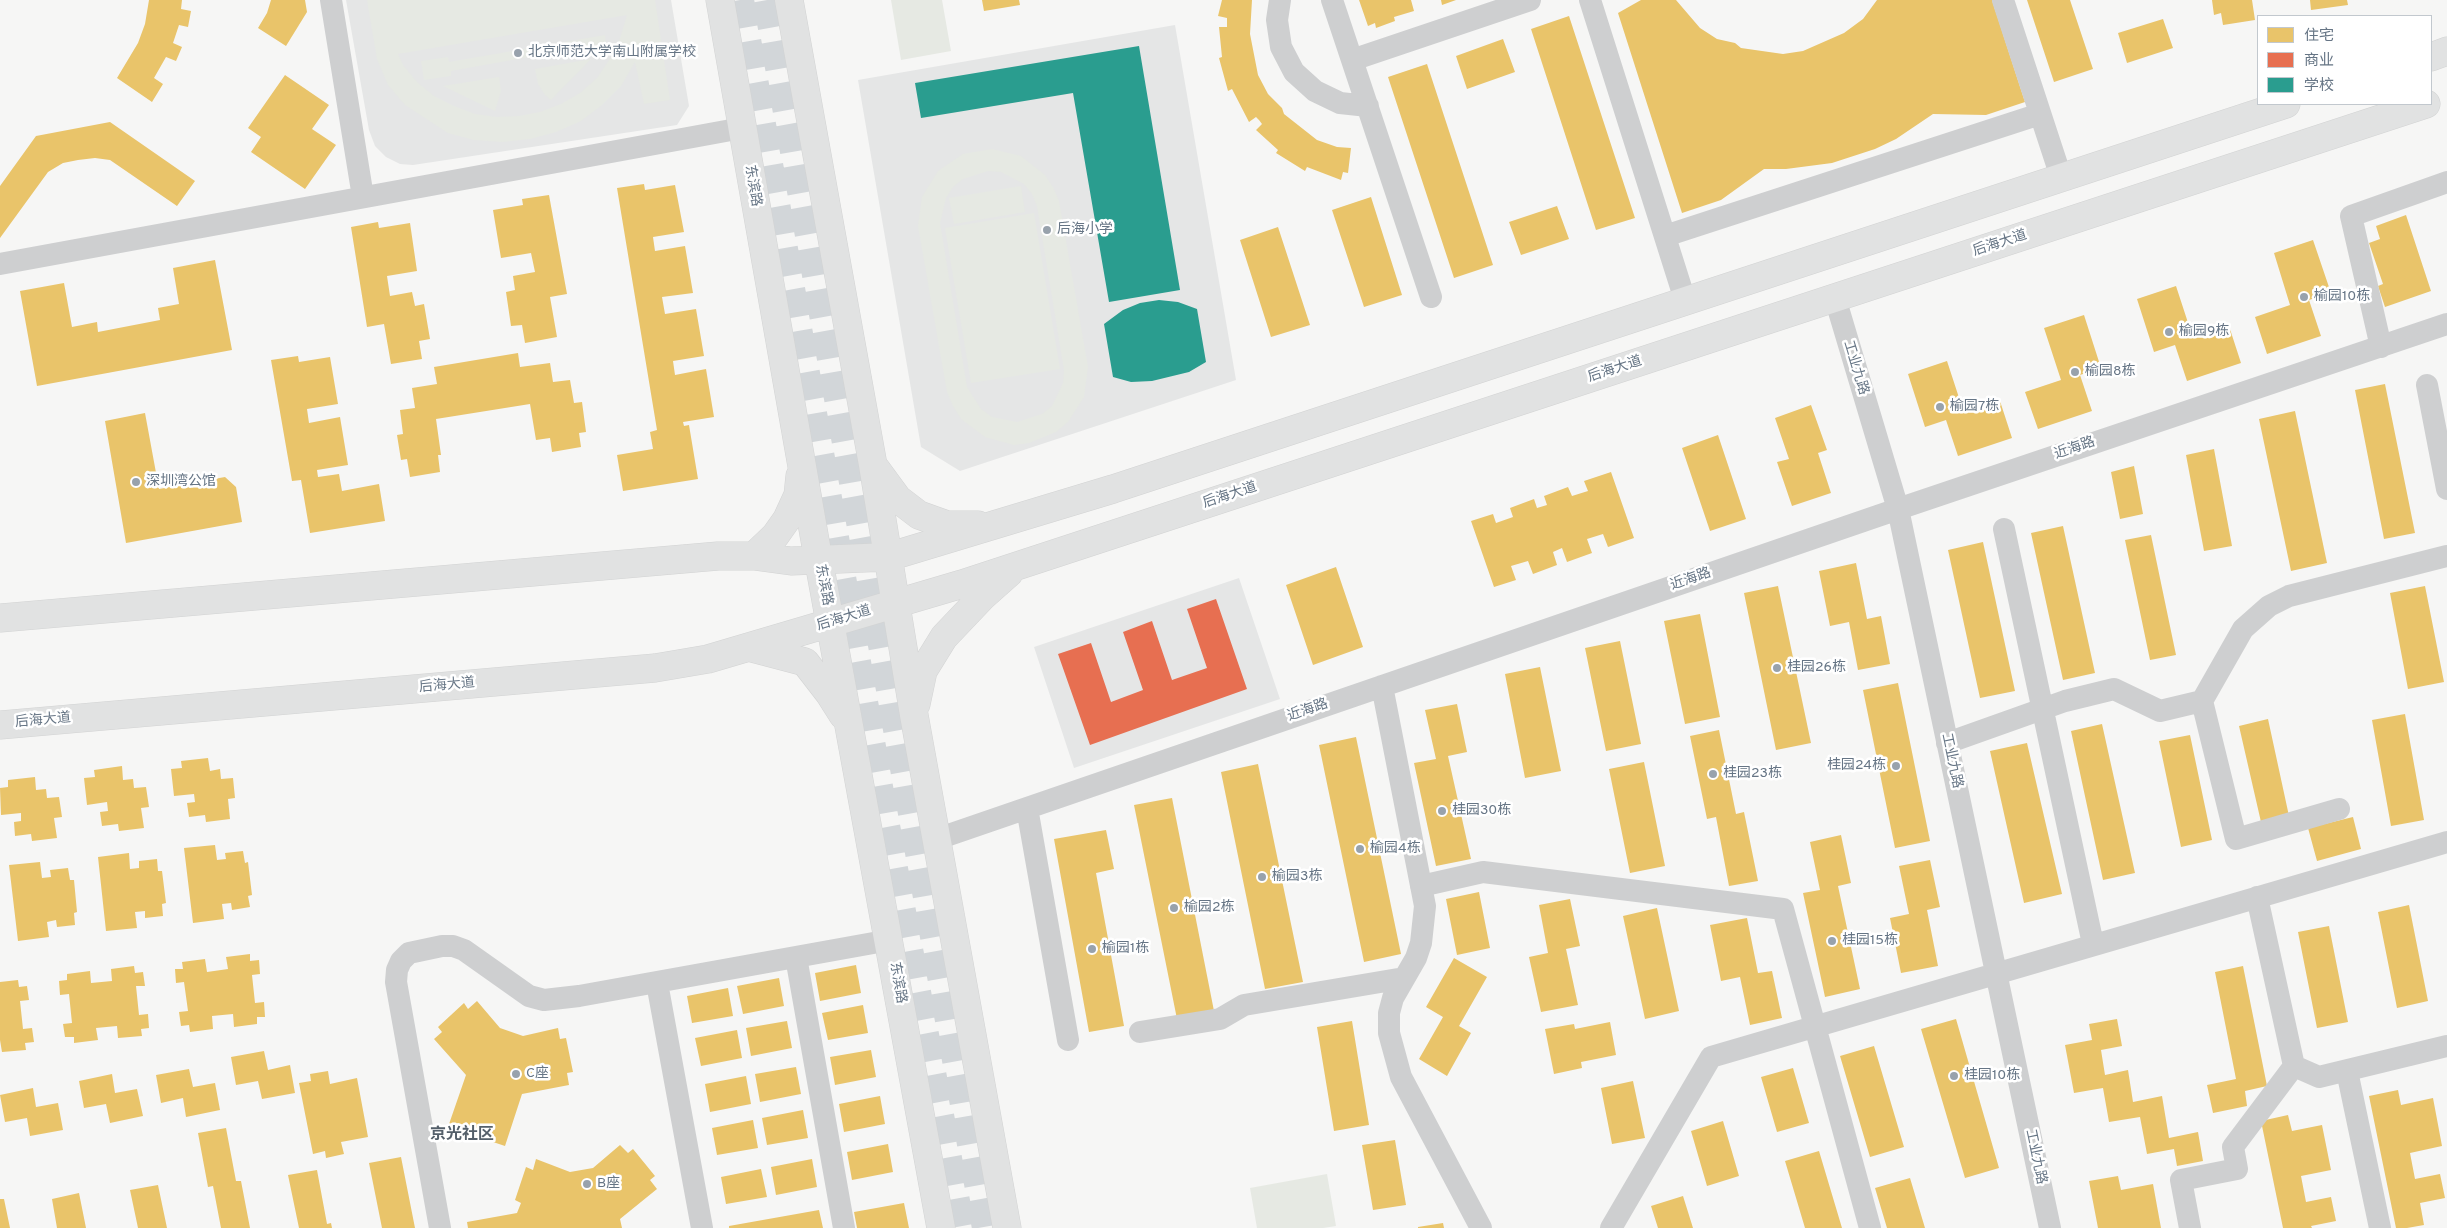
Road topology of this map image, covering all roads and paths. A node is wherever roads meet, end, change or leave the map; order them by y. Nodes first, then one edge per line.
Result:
1 (331, 0) edge
2 (720, 0) edge
3 (789, 0) edge
4 (1280, 0) edge
5 (1332, 0) edge
6 (1530, 0) edge
7 (1590, 0) edge
8 (2003, 0) edge
9 (1352, 60) junction
10 (2447, 97) edge
11 (2432, 102) edge
12 (2283, 105) edge
13 (2423, 105) edge
14 (1368, 106) junction
15 (2040, 114) junction
16 (742, 128) junction
17 (2061, 177) junction
18 (2447, 182) edge
19 (363, 197) junction
20 (1665, 236) junction
21 (0, 264) edge
22 (1431, 297) dead end
23 (1835, 298) junction
24 (1685, 300) junction
25 (2447, 324) edge
26 (2381, 346) junction
27 (2427, 385) dead end
28 (802, 463) junction
29 (873, 465) junction
30 (2447, 490) edge
31 (1898, 509) junction
32 (995, 525) junction
33 (2004, 529) dead end
34 (754, 556) junction
35 (2447, 556) edge
36 (888, 557) junction
37 (818, 560) junction
38 (1018, 565) junction
39 (896, 603) junction
40 (0, 618) edge
41 (831, 623) junction
42 (748, 647) junction
43 (1382, 686) junction
44 (2202, 701) junction
45 (2042, 709) junction
46 (914, 715) junction
47 (0, 725) edge
48 (850, 725) junction
49 (1947, 743) junction
50 (1027, 808) junction
51 (2340, 809) dead end
52 (936, 839) junction
53 (2447, 842) edge
54 (1421, 886) junction
55 (2257, 897) junction
56 (890, 940) junction
57 (2093, 944) junction
58 (796, 957) junction
59 (1995, 973) junction
60 (1404, 978) junction
61 (657, 983) junction
62 (1815, 1026) junction
63 (1140, 1032) dead end
64 (1068, 1040) dead end
65 (2447, 1046) edge
66 (2294, 1066) junction
67 (2347, 1071) junction
68 (440, 1228) edge
69 (702, 1228) edge
70 (844, 1228) edge
71 (941, 1228) edge
72 (1007, 1228) edge
73 (1480, 1228) edge
74 (1610, 1228) edge
75 (1870, 1228) edge
76 (2050, 1228) edge
77 (2190, 1228) edge
78 (2380, 1228) edge

1 - 19 street
2 - 16 main road, 东滨路
3 - 29 main road
4 - 14 street
5 - 9 street
6 - 9 street
7 - 20 street
8 - 15 street
9 - 14 street
10 - 11 main road
12 - 17 main road
13 - 23 main road, 后海大道
14 - 22 street
15 - 17 street
15 - 20 street
16 - 19 street
16 - 28 main road, 东滨路
17 - 24 main road
18 - 26 street
19 - 21 street
20 - 24 street
23 - 31 street, 工业九路
23 - 38 main road, 后海大道
24 - 32 main road
25 - 26 street, 近海路
26 - 31 street, 近海路
27 - 30 street
28 - 34 main road
28 - 37 main road, 东滨路
29 - 32 main road
29 - 36 main road
31 - 43 street, 近海路
31 - 49 street, 工业九路
32 - 36 main road
33 - 45 street
34 - 37 main road
34 - 40 main road
35 - 44 street
36 - 37 main road
36 - 39 main road
37 - 41 main road, 东滨路
38 - 39 main road, 后海大道
38 - 46 main road
39 - 41 main road, 后海大道
39 - 46 main road
41 - 42 main road, 后海大道
41 - 48 main road, 东滨路
42 - 47 main road, 后海大道
42 - 48 main road
43 - 50 street, 近海路
43 - 54 street
44 - 45 street
44 - 51 street
45 - 49 street
45 - 57 street
46 - 52 main road
48 - 56 main road, 东滨路
49 - 59 street, 工业九路
50 - 52 street, 近海路
50 - 64 street
52 - 72 main road
53 - 55 street
54 - 60 street
54 - 62 street
55 - 57 street
55 - 66 street
56 - 58 street
56 - 71 main road, 东滨路
57 - 59 street
58 - 61 street
58 - 70 street
59 - 62 street
59 - 76 street, 工业九路
60 - 63 street
60 - 73 street
61 - 68 street
61 - 69 street
62 - 74 street
62 - 75 street
65 - 67 street
66 - 67 street
66 - 77 street
67 - 78 street

